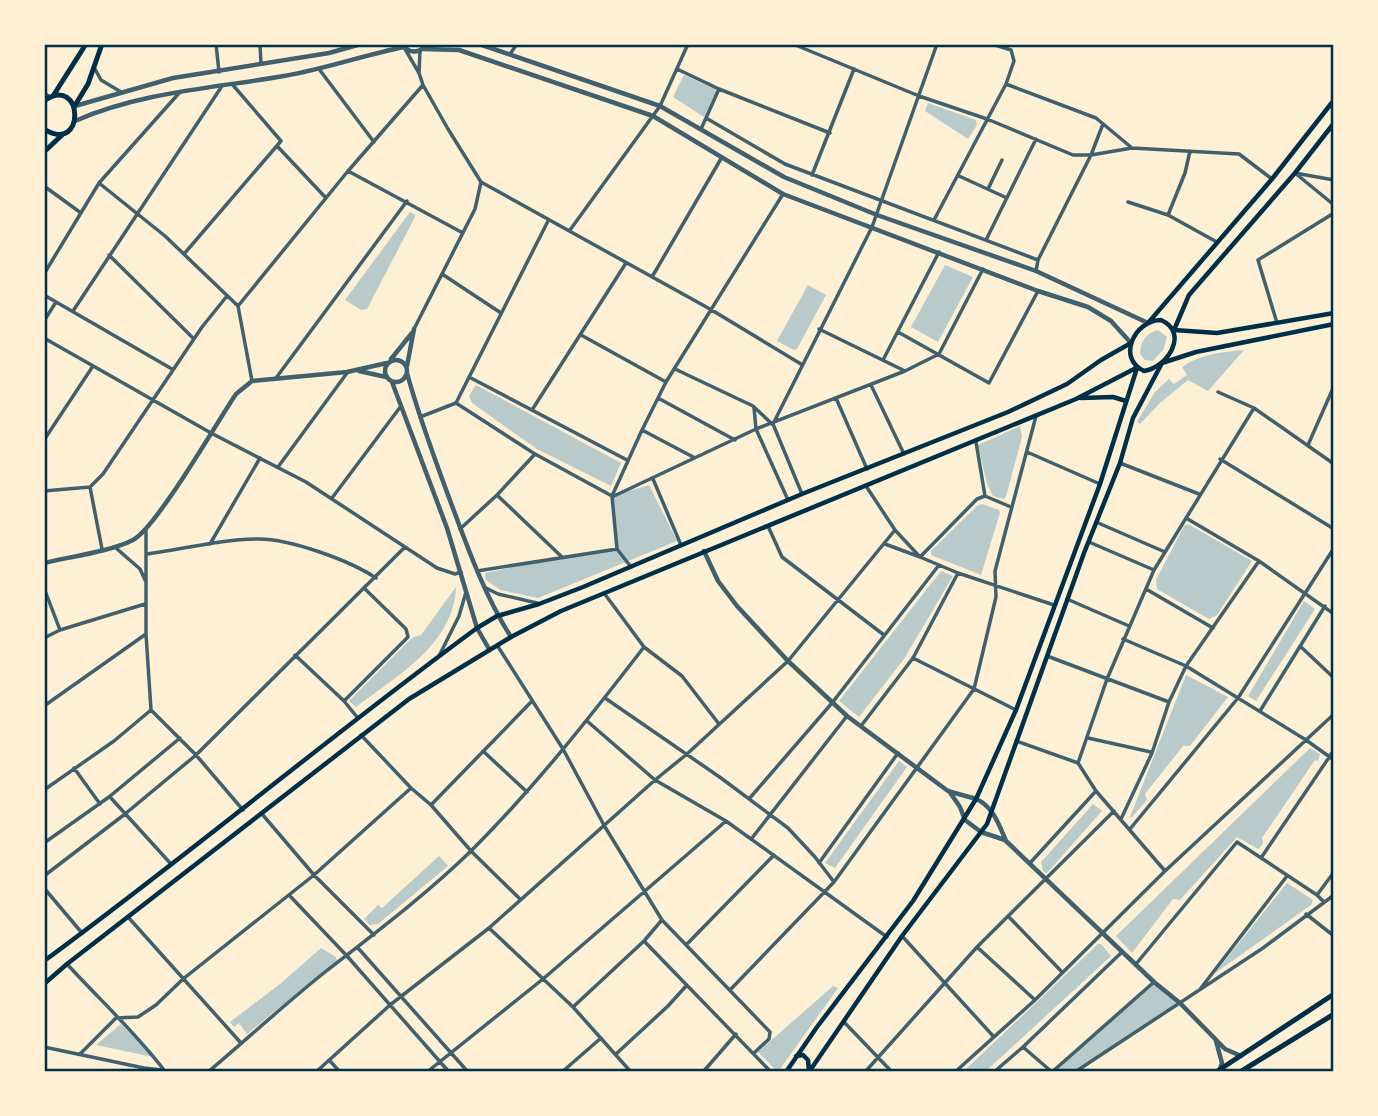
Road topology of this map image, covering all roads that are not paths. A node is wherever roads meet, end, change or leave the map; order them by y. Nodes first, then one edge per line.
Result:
1 (86, 44) edge
2 (102, 44) edge
3 (216, 44) edge
4 (260, 44) edge
5 (361, 44) edge
6 (479, 44) edge
7 (517, 44) edge
8 (688, 44) edge
9 (793, 44) edge
10 (937, 44) edge
11 (994, 44) edge
12 (404, 46) edge
13 (423, 48) edge
14 (510, 54) junction
15 (261, 66) junction
16 (94, 67) junction
17 (319, 69) junction
18 (676, 69) junction
19 (854, 69) junction
20 (219, 72) junction
21 (419, 73) junction
22 (232, 83) junction
23 (224, 84) junction
24 (1006, 84) junction
25 (423, 85) junction
26 (719, 89) junction
27 (121, 92) junction
28 (180, 92) junction
29 (44, 93) edge
30 (919, 96) junction
31 (51, 97) junction
32 (1334, 100) edge
33 (44, 101) edge
34 (660, 106) junction
35 (74, 107) junction
36 (652, 117) junction
37 (706, 118) junction
38 (987, 119) junction
39 (75, 121) junction
40 (1334, 123) edge
41 (1103, 124) junction
42 (44, 129) edge
43 (701, 129) junction
44 (64, 133) junction
45 (830, 133) junction
46 (1036, 139) junction
47 (374, 142) junction
48 (278, 147) junction
49 (1132, 148) junction
50 (1190, 150) junction
51 (44, 152) edge
52 (1091, 155) junction
53 (722, 157) junction
54 (1002, 160) dead end
55 (348, 171) junction
56 (1295, 173) junction
57 (813, 175) junction
58 (958, 175) junction
59 (1272, 179) junction
60 (1334, 180) edge
61 (481, 182) junction
62 (99, 184) junction
63 (44, 186) edge
64 (988, 189) junction
65 (783, 194) junction
66 (326, 198) junction
67 (1007, 198) junction
68 (407, 201) junction
69 (882, 201) junction
70 (1128, 202) dead end
71 (1334, 205) edge
72 (81, 213) junction
73 (137, 213) junction
74 (1334, 213) edge
75 (877, 215) junction
76 (1168, 215) junction
77 (548, 220) junction
78 (934, 220) junction
79 (872, 227) junction
80 (570, 230) junction
81 (464, 234) junction
82 (986, 240) junction
83 (1216, 242) junction
84 (939, 252) junction
85 (184, 254) junction
86 (109, 255) junction
87 (1038, 260) junction
88 (626, 263) junction
89 (983, 269) junction
90 (1036, 271) junction
91 (44, 274) edge
92 (442, 274) junction
93 (652, 277) junction
94 (1038, 291) junction
95 (44, 295) edge
96 (227, 296) junction
97 (56, 301) junction
98 (238, 306) junction
99 (710, 310) junction
100 (73, 311) junction
101 (501, 313) junction
102 (1334, 313) edge
103 (44, 321) edge
104 (1148, 323) junction
105 (1277, 323) junction
106 (1334, 324) edge
107 (414, 329) junction
108 (819, 329) junction
109 (1174, 330) junction
110 (898, 332) junction
111 (581, 335) junction
112 (44, 338) edge
113 (194, 339) junction
114 (1131, 343) junction
115 (939, 354) junction
116 (883, 360) junction
117 (388, 362) junction
118 (1162, 363) junction
119 (801, 364) junction
120 (93, 366) junction
121 (1138, 368) junction
122 (173, 369) junction
123 (675, 369) junction
124 (358, 371) junction
125 (407, 371) junction
126 (347, 372) junction
127 (905, 372) junction
128 (386, 377) junction
129 (469, 377) junction
130 (275, 380) junction
131 (252, 381) junction
132 (392, 382) junction
133 (666, 383) junction
134 (872, 384) junction
135 (1334, 386) edge
136 (1218, 392) dead end
137 (658, 398) junction
138 (836, 398) junction
139 (153, 399) junction
140 (1076, 399) junction
141 (1126, 401) junction
142 (456, 403) junction
143 (401, 406) junction
144 (753, 406) junction
145 (1254, 408) junction
146 (532, 410) junction
147 (1036, 415) junction
148 (420, 417) junction
149 (772, 424) junction
150 (642, 429) junction
151 (757, 429) junction
152 (211, 433) junction
153 (44, 440) edge
154 (735, 440) junction
155 (976, 442) junction
156 (1308, 445) junction
157 (1027, 452) junction
158 (535, 454) junction
159 (904, 454) junction
160 (260, 458) junction
161 (695, 458) junction
162 (1220, 459) junction
163 (627, 460) junction
164 (1120, 463) junction
165 (1334, 464) edge
166 (278, 467) junction
167 (867, 469) junction
168 (653, 479) junction
169 (1100, 484) junction
170 (866, 486) junction
171 (90, 487) junction
172 (44, 491) edge
173 (802, 494) junction
174 (1199, 494) junction
175 (497, 495) junction
176 (612, 496) junction
177 (985, 496) junction
178 (332, 498) junction
179 (788, 500) junction
180 (1011, 508) junction
181 (1186, 518) junction
182 (1097, 522) junction
183 (768, 526) junction
184 (146, 529) junction
185 (460, 529) junction
186 (1334, 529) edge
187 (895, 530) junction
188 (1088, 542) junction
189 (884, 544) junction
190 (210, 545) junction
191 (682, 545) junction
192 (405, 547) junction
193 (116, 548) junction
194 (1334, 548) edge
195 (102, 549) junction
196 (617, 549) junction
197 (704, 551) junction
198 (1165, 551) junction
199 (147, 554) junction
200 (562, 557) junction
201 (920, 557) junction
202 (1259, 561) junction
203 (44, 563) edge
204 (939, 565) junction
205 (631, 567) junction
206 (1154, 570) junction
207 (477, 571) junction
208 (461, 572) junction
209 (958, 573) junction
210 (376, 578) junction
211 (147, 584) junction
212 (996, 584) junction
213 (483, 587) junction
214 (44, 588) edge
215 (364, 588) junction
216 (1146, 589) junction
217 (467, 590) junction
218 (604, 593) junction
219 (1307, 593) junction
220 (1067, 599) junction
221 (839, 600) junction
222 (145, 604) junction
223 (539, 604) junction
224 (1054, 605) junction
225 (1325, 606) junction
226 (1334, 614) edge
227 (497, 616) junction
228 (1129, 626) junction
229 (477, 628) junction
230 (1213, 628) junction
231 (60, 630) junction
232 (146, 634) junction
233 (884, 635) junction
234 (510, 637) junction
235 (44, 638) edge
236 (1123, 639) junction
237 (497, 645) junction
238 (1300, 646) junction
239 (644, 647) junction
240 (489, 649) junction
241 (295, 654) junction
242 (439, 656) junction
243 (1047, 656) junction
244 (913, 658) junction
245 (788, 661) junction
246 (1186, 666) junction
247 (1334, 678) edge
248 (1107, 679) junction
249 (974, 689) junction
250 (605, 698) junction
251 (1238, 698) junction
252 (532, 700) junction
253 (344, 701) junction
254 (1169, 702) junction
255 (832, 703) junction
256 (44, 706) edge
257 (151, 710) junction
258 (1016, 710) junction
259 (1260, 711) junction
260 (1334, 714) edge
261 (847, 716) junction
262 (357, 717) junction
263 (587, 721) junction
264 (719, 724) junction
265 (861, 726) junction
266 (361, 735) junction
267 (180, 738) junction
268 (1088, 738) junction
269 (1307, 740) junction
270 (1016, 741) junction
271 (563, 749) junction
272 (1334, 750) edge
273 (483, 751) junction
274 (898, 753) junction
275 (1152, 753) junction
276 (687, 754) junction
277 (196, 755) junction
278 (1329, 756) junction
279 (1334, 760) edge
280 (1078, 763) junction
281 (918, 767) junction
282 (74, 768) junction
283 (655, 780) junction
284 (411, 788) junction
285 (44, 790) edge
286 (948, 791) junction
287 (527, 792) junction
288 (1096, 792) junction
289 (109, 797) junction
290 (749, 799) junction
291 (976, 799) junction
292 (100, 804) junction
293 (431, 805) junction
294 (243, 810) junction
295 (992, 811) junction
296 (1114, 811) junction
297 (125, 814) junction
298 (262, 814) junction
299 (770, 814) junction
300 (1121, 819) junction
301 (965, 820) junction
302 (726, 821) junction
303 (605, 827) junction
304 (1130, 829) junction
305 (981, 832) junction
306 (752, 838) junction
307 (1006, 841) junction
308 (44, 842) edge
309 (471, 851) junction
310 (774, 855) junction
311 (1261, 858) junction
312 (820, 863) junction
313 (1030, 863) junction
314 (172, 865) junction
315 (1165, 872) junction
316 (1334, 872) edge
317 (314, 875) junction
318 (44, 876) edge
319 (1287, 876) junction
320 (1046, 879) junction
321 (834, 882) junction
322 (44, 888) edge
323 (826, 891) junction
324 (643, 892) junction
325 (1317, 894) junction
326 (289, 895) junction
327 (1334, 895) edge
328 (521, 899) junction
329 (1324, 902) junction
330 (1306, 914) junction
331 (1008, 916) junction
332 (128, 917) junction
333 (662, 920) junction
334 (489, 928) junction
335 (82, 933) junction
336 (1103, 934) junction
337 (374, 935) junction
338 (902, 936) junction
339 (1334, 936) edge
340 (887, 937) junction
341 (644, 940) junction
342 (686, 945) junction
343 (977, 947) junction
344 (358, 948) junction
345 (1122, 951) junction
346 (347, 956) junction
347 (44, 961) edge
348 (66, 964) junction
349 (1136, 964) junction
350 (1062, 972) junction
351 (183, 979) junction
352 (543, 979) junction
353 (1154, 982) junction
354 (943, 983) junction
355 (44, 985) edge
356 (687, 985) junction
357 (730, 990) junction
358 (1198, 992) junction
359 (1334, 994) edge
360 (401, 997) junction
361 (1035, 1000) junction
362 (1180, 1003) junction
363 (390, 1005) junction
364 (573, 1007) junction
365 (1334, 1014) edge
366 (116, 1018) junction
367 (844, 1022) junction
368 (736, 1034) junction
369 (994, 1037) junction
370 (601, 1038) junction
371 (1216, 1040) junction
372 (242, 1043) junction
373 (44, 1047) edge
374 (1023, 1047) junction
375 (452, 1053) junction
376 (754, 1053) junction
377 (80, 1054) junction
378 (616, 1054) junction
379 (796, 1056) junction
380 (1241, 1056) junction
381 (877, 1058) junction
382 (330, 1061) junction
383 (440, 1062) junction
384 (142, 1070) edge
385 (164, 1070) junction
386 (1248, 1070) edge
387 (1218, 1071) edge
388 (181, 1072) edge
389 (208, 1072) edge
390 (316, 1072) edge
391 (340, 1072) edge
392 (427, 1072) edge
393 (449, 1072) edge
394 (468, 1072) edge
395 (562, 1072) edge
396 (631, 1072) edge
397 (703, 1072) edge
398 (771, 1072) edge
399 (786, 1072) edge
400 (809, 1072) edge
401 (865, 1072) edge
402 (892, 1072) edge
403 (955, 1072) edge
404 (994, 1072) edge
405 (1052, 1072) edge
406 (1075, 1072) edge
407 (1240, 1072) edge

1 - 31 main road
2 - 16 main road
3 - 20 street
4 - 15 street
5 - 15 street
6 - 14 street
7 - 14 street
8 - 18 street
9 - 19 street
10 - 30 street
11 - 24 street
12 - 13 street
12 - 17 street
12 - 21 street
13 - 21 street
13 - 36 street
14 - 34 street
15 - 20 street
16 - 27 street
16 - 35 main road
17 - 22 street
17 - 47 street
18 - 26 street
18 - 34 street
19 - 30 street
19 - 45 street
20 - 27 street
21 - 25 street
22 - 23 street
22 - 48 street
23 - 28 street
23 - 73 street
24 - 38 street
24 - 41 street
25 - 47 street
25 - 61 street
26 - 37 street
26 - 45 street
27 - 35 street
28 - 39 street
28 - 62 street
29 - 31 street
30 - 38 street
30 - 69 street
31 - 33 main road
31 - 35 main road
32 - 59 main road
34 - 36 street
34 - 43 street
35 - 39 main road
36 - 53 street
36 - 80 street
37 - 43 street
37 - 57 street
38 - 46 street
38 - 58 street
39 - 44 main road
40 - 56 main road
41 - 49 street
41 - 52 street
42 - 44 main road
43 - 75 street
44 - 51 main road
45 - 57 street
46 - 52 street
46 - 67 street
47 - 55 street
48 - 66 street
48 - 85 street
49 - 50 street
49 - 52 street
50 - 59 street
50 - 76 street
52 - 87 street
53 - 65 street
53 - 93 street
54 - 64 street
55 - 66 street
55 - 68 street
56 - 60 street
56 - 71 street
56 - 109 main road
57 - 69 street
58 - 64 street
58 - 78 street
59 - 83 main road
61 - 77 street
61 - 81 street
62 - 72 street
62 - 73 street
63 - 72 street
64 - 67 street
65 - 79 street
65 - 99 street
66 - 98 street
67 - 82 street
68 - 81 street
68 - 130 street
69 - 75 street
69 - 78 street
70 - 76 street
72 - 91 street
73 - 85 street
73 - 86 street
74 - 105 street
75 - 79 street
75 - 90 street
76 - 83 street
77 - 80 street
77 - 101 street
78 - 82 street
79 - 84 street
79 - 108 street
80 - 88 street
81 - 92 street
82 - 87 street
83 - 104 main road
84 - 89 street
84 - 110 street
85 - 96 street
86 - 100 street
86 - 113 street
87 - 90 street
88 - 93 street
88 - 111 street
89 - 94 street
89 - 115 street
90 - 104 street
92 - 101 street
92 - 107 street
93 - 99 street
94 - 114 street
94 - 115 street
95 - 97 street
96 - 98 street
96 - 113 street
97 - 100 street
97 - 103 street
98 - 131 street
99 - 119 street
99 - 123 street
100 - 122 street
101 - 129 street
102 - 105 main road
104 - 109 main road
104 - 114 main road
105 - 109 main road
106 - 118 main road
107 - 117 street
107 - 125 street
108 - 116 street
108 - 119 street
109 - 118 main road
110 - 115 street
110 - 116 street
111 - 133 street
111 - 146 street
112 - 120 street
113 - 122 street
114 - 121 main road
114 - 159 main road
115 - 127 street
116 - 127 street
117 - 124 street
117 - 125 street
117 - 128 street
118 - 121 main road
118 - 164 main road
119 - 149 street
120 - 139 street
120 - 153 street
121 - 140 main road
121 - 141 main road
122 - 139 street
123 - 133 street
123 - 144 street
124 - 126 street
124 - 128 street
125 - 132 street
125 - 148 street
126 - 130 street
126 - 166 street
127 - 134 street
128 - 132 street
129 - 142 street
129 - 146 street
130 - 131 street
131 - 152 street
132 - 143 street
133 - 137 street
134 - 138 street
134 - 159 street
135 - 156 street
136 - 145 street
137 - 150 street
137 - 154 street
138 - 149 street
138 - 167 street
139 - 152 street
139 - 171 street
140 - 141 main road
140 - 147 main road
141 - 169 main road
142 - 148 street
142 - 158 street
143 - 178 street
143 - 208 street
144 - 149 street
144 - 151 street
145 - 156 street
145 - 162 street
146 - 163 street
147 - 155 main road
147 - 157 street
148 - 185 street
149 - 151 street
149 - 173 street
150 - 161 street
150 - 163 street
151 - 154 street
151 - 179 street
152 - 160 street
152 - 184 street
154 - 161 street
155 - 170 main road
155 - 177 street
156 - 165 street
157 - 169 street
157 - 180 street
158 - 175 street
158 - 176 street
159 - 167 main road
160 - 166 street
160 - 190 street
161 - 168 street
162 - 174 street
162 - 186 street
163 - 176 street
164 - 174 street
164 - 182 main road
166 - 178 street
167 - 173 main road
168 - 176 street
168 - 191 street
169 - 224 main road
170 - 183 main road
170 - 187 street
171 - 172 street
171 - 195 street
173 - 179 main road
174 - 181 street
175 - 185 street
175 - 200 street
176 - 196 street
177 - 180 street
177 - 201 street
178 - 192 street
179 - 191 main road
180 - 212 street
181 - 198 street
181 - 202 street
182 - 188 main road
182 - 198 street
183 - 197 main road
183 - 221 street
184 - 193 street
184 - 199 street
185 - 207 street
187 - 189 street
187 - 201 street
188 - 206 street
188 - 220 main road
189 - 201 street
189 - 221 street
190 - 199 street
190 - 210 street
191 - 205 main road
192 - 208 street
192 - 210 street
193 - 195 street
193 - 211 street
194 - 219 street
195 - 203 street
196 - 200 street
196 - 205 street
197 - 218 main road
197 - 245 street
198 - 206 street
199 - 211 street
200 - 207 street
201 - 204 street
202 - 219 street
202 - 230 street
204 - 209 street
204 - 233 street
205 - 223 main road
206 - 216 street
207 - 213 street
208 - 217 street
209 - 212 street
209 - 244 street
210 - 215 street
211 - 222 street
212 - 224 street
212 - 249 street
213 - 223 street
213 - 227 street
214 - 231 street
215 - 241 street
215 - 253 street
216 - 228 street
216 - 230 street
217 - 229 street
217 - 242 street
218 - 234 main road
218 - 239 street
219 - 225 street
219 - 251 street
220 - 228 street
220 - 243 main road
221 - 233 street
221 - 245 street
222 - 231 street
222 - 232 street
223 - 227 main road
224 - 258 main road
225 - 226 street
225 - 238 street
227 - 229 main road
227 - 234 street
228 - 236 street
229 - 240 street
229 - 242 main road
230 - 246 street
231 - 235 street
232 - 256 street
232 - 257 street
233 - 255 street
234 - 237 main road
236 - 246 street
236 - 248 street
237 - 240 main road
237 - 252 street
238 - 247 street
238 - 259 street
239 - 250 street
239 - 264 street
240 - 266 main road
241 - 253 street
241 - 277 street
242 - 262 main road
243 - 248 street
243 - 270 main road
244 - 249 street
244 - 265 street
245 - 255 street
245 - 264 street
246 - 251 street
246 - 254 street
248 - 254 street
248 - 268 street
249 - 258 street
249 - 281 street
250 - 263 street
250 - 276 street
251 - 259 street
251 - 304 street
252 - 271 street
252 - 273 street
253 - 262 street
254 - 275 street
255 - 261 street
255 - 290 street
257 - 267 street
257 - 282 street
258 - 291 main road
259 - 269 street
260 - 269 street
261 - 265 street
261 - 299 street
262 - 294 main road
263 - 271 street
263 - 283 street
264 - 276 street
265 - 274 street
266 - 284 street
266 - 298 main road
267 - 277 street
267 - 289 street
268 - 275 street
268 - 280 street
269 - 278 street
269 - 315 street
270 - 280 street
270 - 295 main road
271 - 287 street
271 - 303 street
272 - 278 street
273 - 287 street
273 - 293 street
274 - 281 street
274 - 312 street
275 - 300 street
276 - 283 street
276 - 290 street
277 - 294 street
277 - 297 street
278 - 279 street
278 - 311 street
280 - 288 street
281 - 286 street
281 - 321 street
282 - 285 street
282 - 292 street
283 - 302 street
283 - 303 street
284 - 293 street
284 - 317 street
286 - 291 street
286 - 301 street
287 - 309 street
288 - 296 street
288 - 313 street
289 - 292 street
289 - 297 street
290 - 299 street
291 - 295 street
291 - 301 main road
292 - 308 street
293 - 309 street
294 - 314 main road
295 - 305 main road
295 - 307 street
296 - 300 street
296 - 320 street
297 - 314 street
297 - 318 street
298 - 317 street
298 - 332 main road
299 - 306 street
299 - 312 street
300 - 304 street
301 - 305 street
301 - 340 main road
302 - 306 street
302 - 324 street
303 - 324 street
303 - 328 street
304 - 315 street
305 - 307 street
305 - 338 main road
306 - 310 street
307 - 313 street
309 - 328 street
309 - 337 street
310 - 323 street
310 - 342 street
311 - 319 street
311 - 349 street
312 - 321 street
313 - 320 street
314 - 335 main road
315 - 336 street
316 - 325 street
317 - 326 street
317 - 337 street
319 - 325 street
319 - 358 street
320 - 331 street
320 - 336 street
321 - 323 street
322 - 335 street
323 - 340 street
323 - 357 street
324 - 333 street
324 - 352 street
325 - 329 street
326 - 346 street
326 - 351 street
327 - 329 street
328 - 334 street
329 - 330 street
330 - 339 street
330 - 358 street
331 - 343 street
331 - 350 street
332 - 348 main road
332 - 351 street
333 - 341 street
333 - 342 street
334 - 352 street
334 - 360 street
335 - 347 main road
336 - 345 street
336 - 350 street
337 - 344 street
338 - 354 street
338 - 367 main road
340 - 379 main road
341 - 356 street
341 - 364 street
342 - 357 street
343 - 354 street
343 - 361 street
344 - 346 street
344 - 360 street
345 - 349 street
345 - 374 street
346 - 363 street
346 - 372 street
348 - 355 main road
348 - 366 street
349 - 353 street
350 - 361 street
351 - 366 street
351 - 372 street
352 - 364 street
352 - 375 street
353 - 362 street
353 - 405 street
354 - 369 street
354 - 381 street
356 - 368 street
356 - 378 street
357 - 376 street
358 - 362 street
359 - 380 main road
360 - 363 street
360 - 375 street
361 - 369 street
362 - 371 street
362 - 406 street
363 - 382 street
363 - 383 street
364 - 370 street
365 - 386 main road
366 - 377 street
366 - 385 street
367 - 381 street
367 - 400 main road
368 - 376 street
368 - 397 street
369 - 403 street
370 - 378 street
370 - 395 street
371 - 380 street
371 - 387 street
372 - 389 street
373 - 377 street
374 - 404 street
374 - 405 street
375 - 383 street
375 - 394 street
376 - 398 street
377 - 384 street
378 - 396 street
379 - 399 main road
379 - 400 main road
380 - 387 main road
381 - 401 street
381 - 402 street
382 - 390 street
382 - 391 street
383 - 392 street
383 - 393 street
384 - 385 street
385 - 388 street
386 - 407 main road

